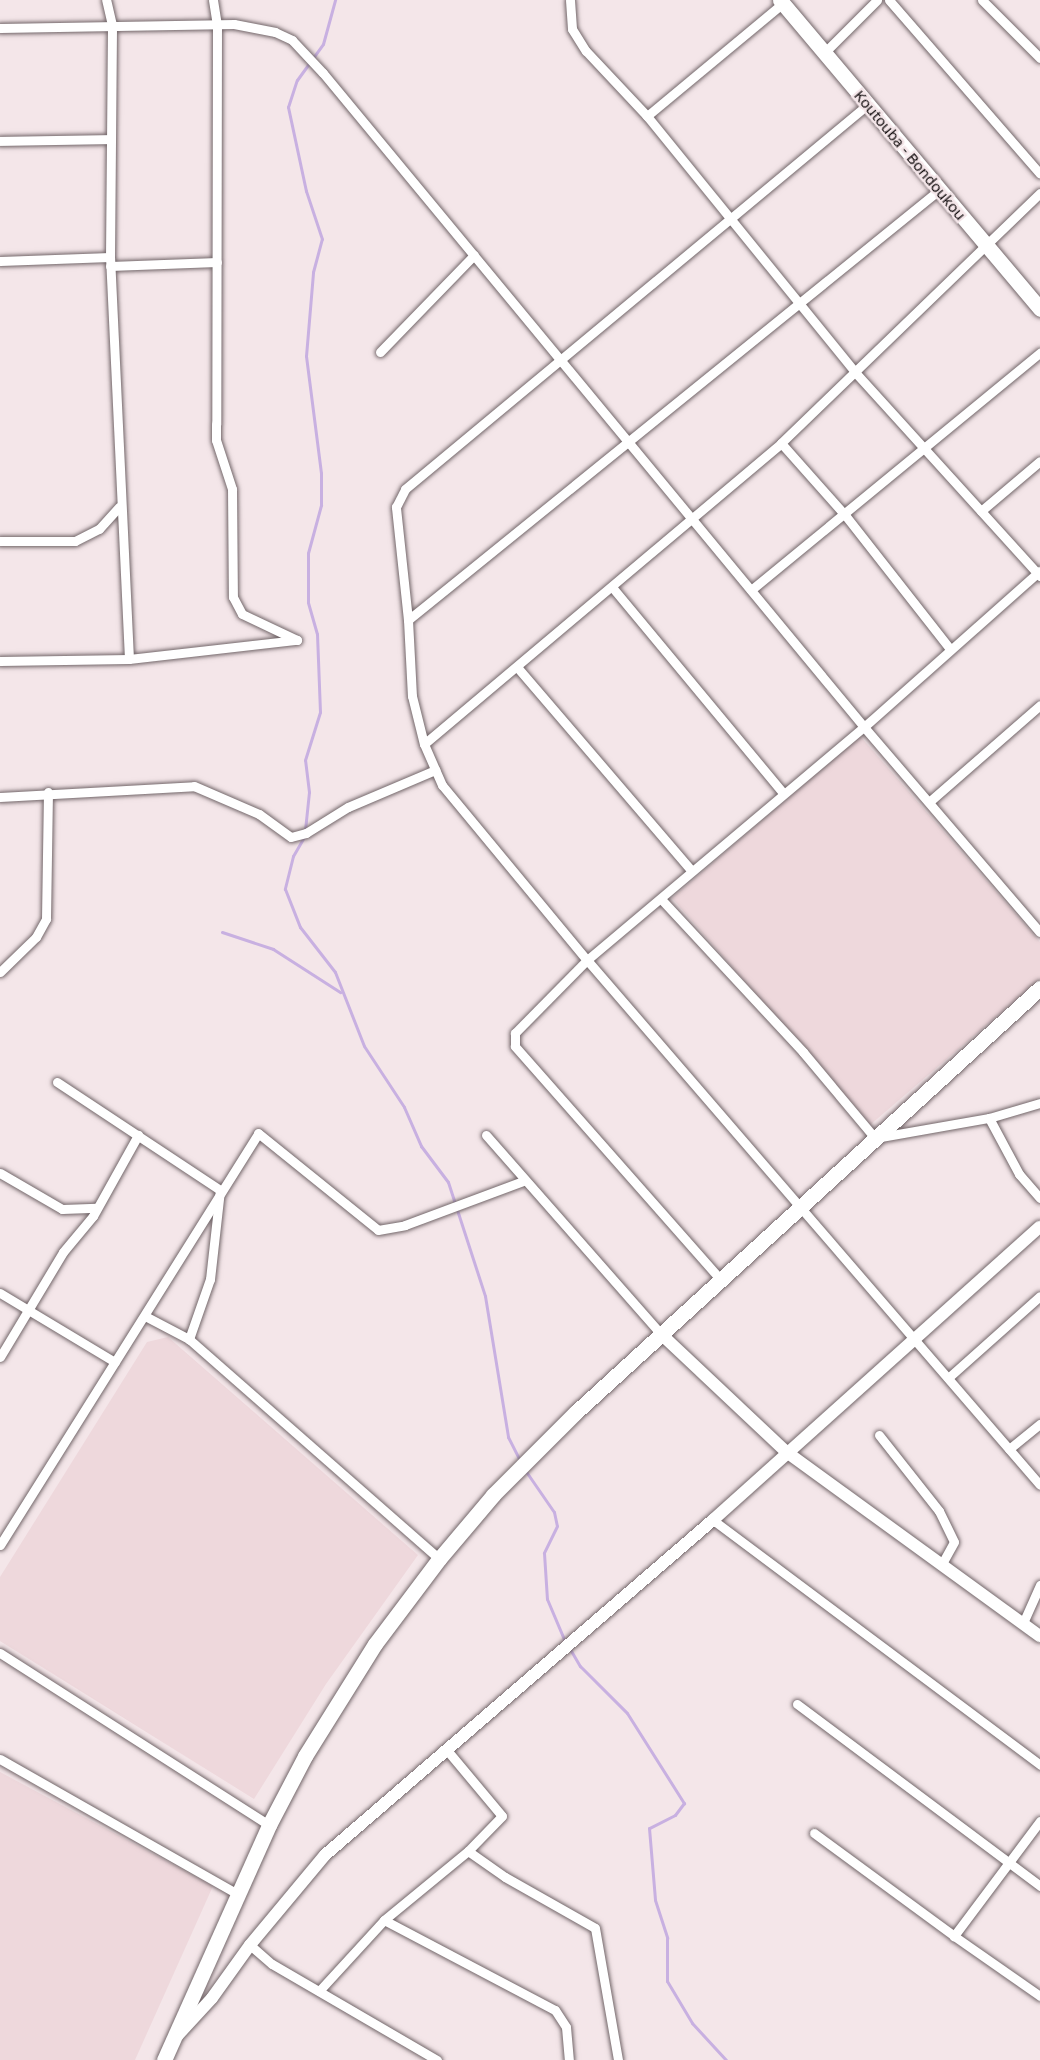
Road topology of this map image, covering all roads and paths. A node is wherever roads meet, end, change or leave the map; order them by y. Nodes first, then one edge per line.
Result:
1 (106, 0) edge
2 (213, 0) edge
3 (570, 0) edge
4 (877, 0) edge
5 (889, 0) edge
6 (982, 0) edge
7 (782, 2) edge
8 (217, 24) junction
9 (112, 25) junction
10 (0, 28) edge
11 (824, 53) junction
12 (1040, 58) edge
13 (867, 105) junction
14 (647, 116) junction
15 (111, 139) junction
16 (0, 141) edge
17 (1040, 174) edge
18 (939, 190) junction
19 (1040, 194) edge
20 (730, 220) junction
21 (987, 246) junction
22 (474, 255) junction
23 (0, 261) edge
24 (110, 261) junction
25 (217, 262) junction
26 (800, 302) junction
27 (1040, 309) edge
28 (380, 352) dead end
29 (1040, 353) edge
30 (560, 358) junction
31 (854, 370) junction
32 (631, 443) junction
33 (781, 443) junction
34 (924, 448) junction
35 (1040, 460) edge
36 (120, 507) junction
37 (981, 511) junction
38 (845, 515) junction
39 (694, 519) junction
40 (0, 541) edge
41 (1039, 573) edge
42 (612, 587) junction
43 (751, 590) junction
44 (408, 620) junction
45 (950, 649) junction
46 (129, 659) junction
47 (0, 661) edge
48 (517, 667) junction
49 (1040, 705) edge
50 (864, 727) junction
51 (424, 744) junction
52 (435, 770) junction
53 (48, 792) junction
54 (783, 793) junction
55 (0, 797) edge
56 (929, 802) junction
57 (691, 870) junction
58 (661, 899) junction
59 (1040, 932) edge
60 (587, 960) junction
61 (0, 972) edge
62 (1040, 988) edge
63 (57, 1082) dead end
64 (1040, 1103) edge
65 (989, 1118) junction
66 (486, 1135) dead end
67 (138, 1136) junction
68 (875, 1138) junction
69 (0, 1173) edge
70 (523, 1181) junction
71 (220, 1190) junction
72 (1040, 1198) edge
73 (800, 1206) junction
74 (97, 1208) junction
75 (1040, 1227) edge
76 (721, 1280) junction
77 (0, 1293) edge
78 (1040, 1296) edge
79 (29, 1310) junction
80 (145, 1316) junction
81 (661, 1334) junction
82 (189, 1339) junction
83 (913, 1341) junction
84 (0, 1357) edge
85 (115, 1362) junction
86 (948, 1378) junction
87 (1040, 1424) edge
88 (879, 1435) dead end
89 (1009, 1449) junction
90 (785, 1451) junction
91 (1040, 1485) edge
92 (712, 1520) junction
93 (0, 1545) edge
94 (439, 1559) junction
95 (943, 1562) junction
96 (1040, 1585) edge
97 (1023, 1623) junction
98 (1040, 1636) edge
99 (0, 1653) edge
100 (797, 1704) dead end
101 (446, 1749) junction
102 (0, 1759) edge
103 (1040, 1765) edge
104 (1040, 1821) edge
105 (269, 1825) junction
106 (814, 1833) dead end
107 (468, 1851) junction
108 (1009, 1863) junction
109 (1040, 1886) edge
110 (238, 1894) junction
111 (384, 1920) junction
112 (954, 1936) junction
113 (250, 1945) junction
114 (319, 1990) junction
115 (1040, 1996) edge
116 (173, 2040) junction
117 (165, 2060) edge
118 (437, 2060) edge
119 (569, 2060) edge
120 (618, 2060) edge

1 - 9 street
2 - 8 street
3 - 14 street
4 - 11 street
5 - 17 street
6 - 12 street
7 - 11 main road, Koutouba - Bondoukou
7 - 14 street
8 - 9 street
8 - 22 street
8 - 25 street
9 - 10 street
9 - 15 street
11 - 13 main road, Koutouba - Bondoukou
13 - 18 main road, Koutouba - Bondoukou
13 - 20 street
14 - 20 street
15 - 16 street
15 - 24 street
18 - 21 main road, Koutouba - Bondoukou
18 - 26 street
19 - 21 street
20 - 26 street
20 - 30 street
21 - 27 main road, Koutouba - Bondoukou
21 - 31 street
22 - 28 street
22 - 30 street
23 - 24 street
24 - 25 street
24 - 36 street
25 - 46 street
26 - 31 street
26 - 32 street
29 - 34 street
30 - 32 street
30 - 44 street
31 - 33 street
31 - 34 street
32 - 39 street
32 - 44 street
33 - 38 street
33 - 39 street
34 - 37 street
34 - 38 street
35 - 37 street
36 - 40 street
36 - 46 street
37 - 41 street
38 - 43 street
38 - 45 street
39 - 42 street
39 - 43 street
41 - 45 street
42 - 48 street
42 - 54 street
43 - 50 street
44 - 51 street
45 - 50 street
46 - 47 street
48 - 51 street
48 - 57 street
49 - 56 street
50 - 54 street
50 - 56 street
51 - 52 street
52 - 53 street
52 - 60 street
53 - 55 street
53 - 61 street
54 - 57 street
56 - 59 street
57 - 58 street
58 - 60 street
58 - 68 street
60 - 73 street
60 - 76 street
62 - 68 main road
63 - 67 street
64 - 65 street
65 - 68 street
65 - 72 street
66 - 70 street
67 - 71 street
67 - 74 street
68 - 73 main road
69 - 74 street
70 - 71 street
70 - 81 street
71 - 80 street
71 - 82 street
73 - 76 main road
73 - 83 street
74 - 79 street
75 - 83 street
76 - 81 main road
77 - 79 street
78 - 86 street
79 - 84 street
79 - 85 street
80 - 82 street
80 - 85 street
81 - 90 street
81 - 94 main road
82 - 94 street
83 - 86 street
83 - 90 street
85 - 93 street
86 - 89 street
87 - 89 street
88 - 95 street
89 - 91 street
90 - 92 street
90 - 95 street
92 - 101 street
92 - 103 street
94 - 105 main road
95 - 97 street
96 - 97 street
97 - 98 street
99 - 105 street
100 - 108 street
101 - 107 street
101 - 113 street
102 - 110 street
104 - 108 street
105 - 110 main road
106 - 112 street
107 - 111 street
107 - 120 street
108 - 109 street
108 - 112 street
110 - 116 main road
111 - 114 street
111 - 119 street
112 - 115 street
113 - 114 street
113 - 116 street
114 - 118 street
116 - 117 main road

